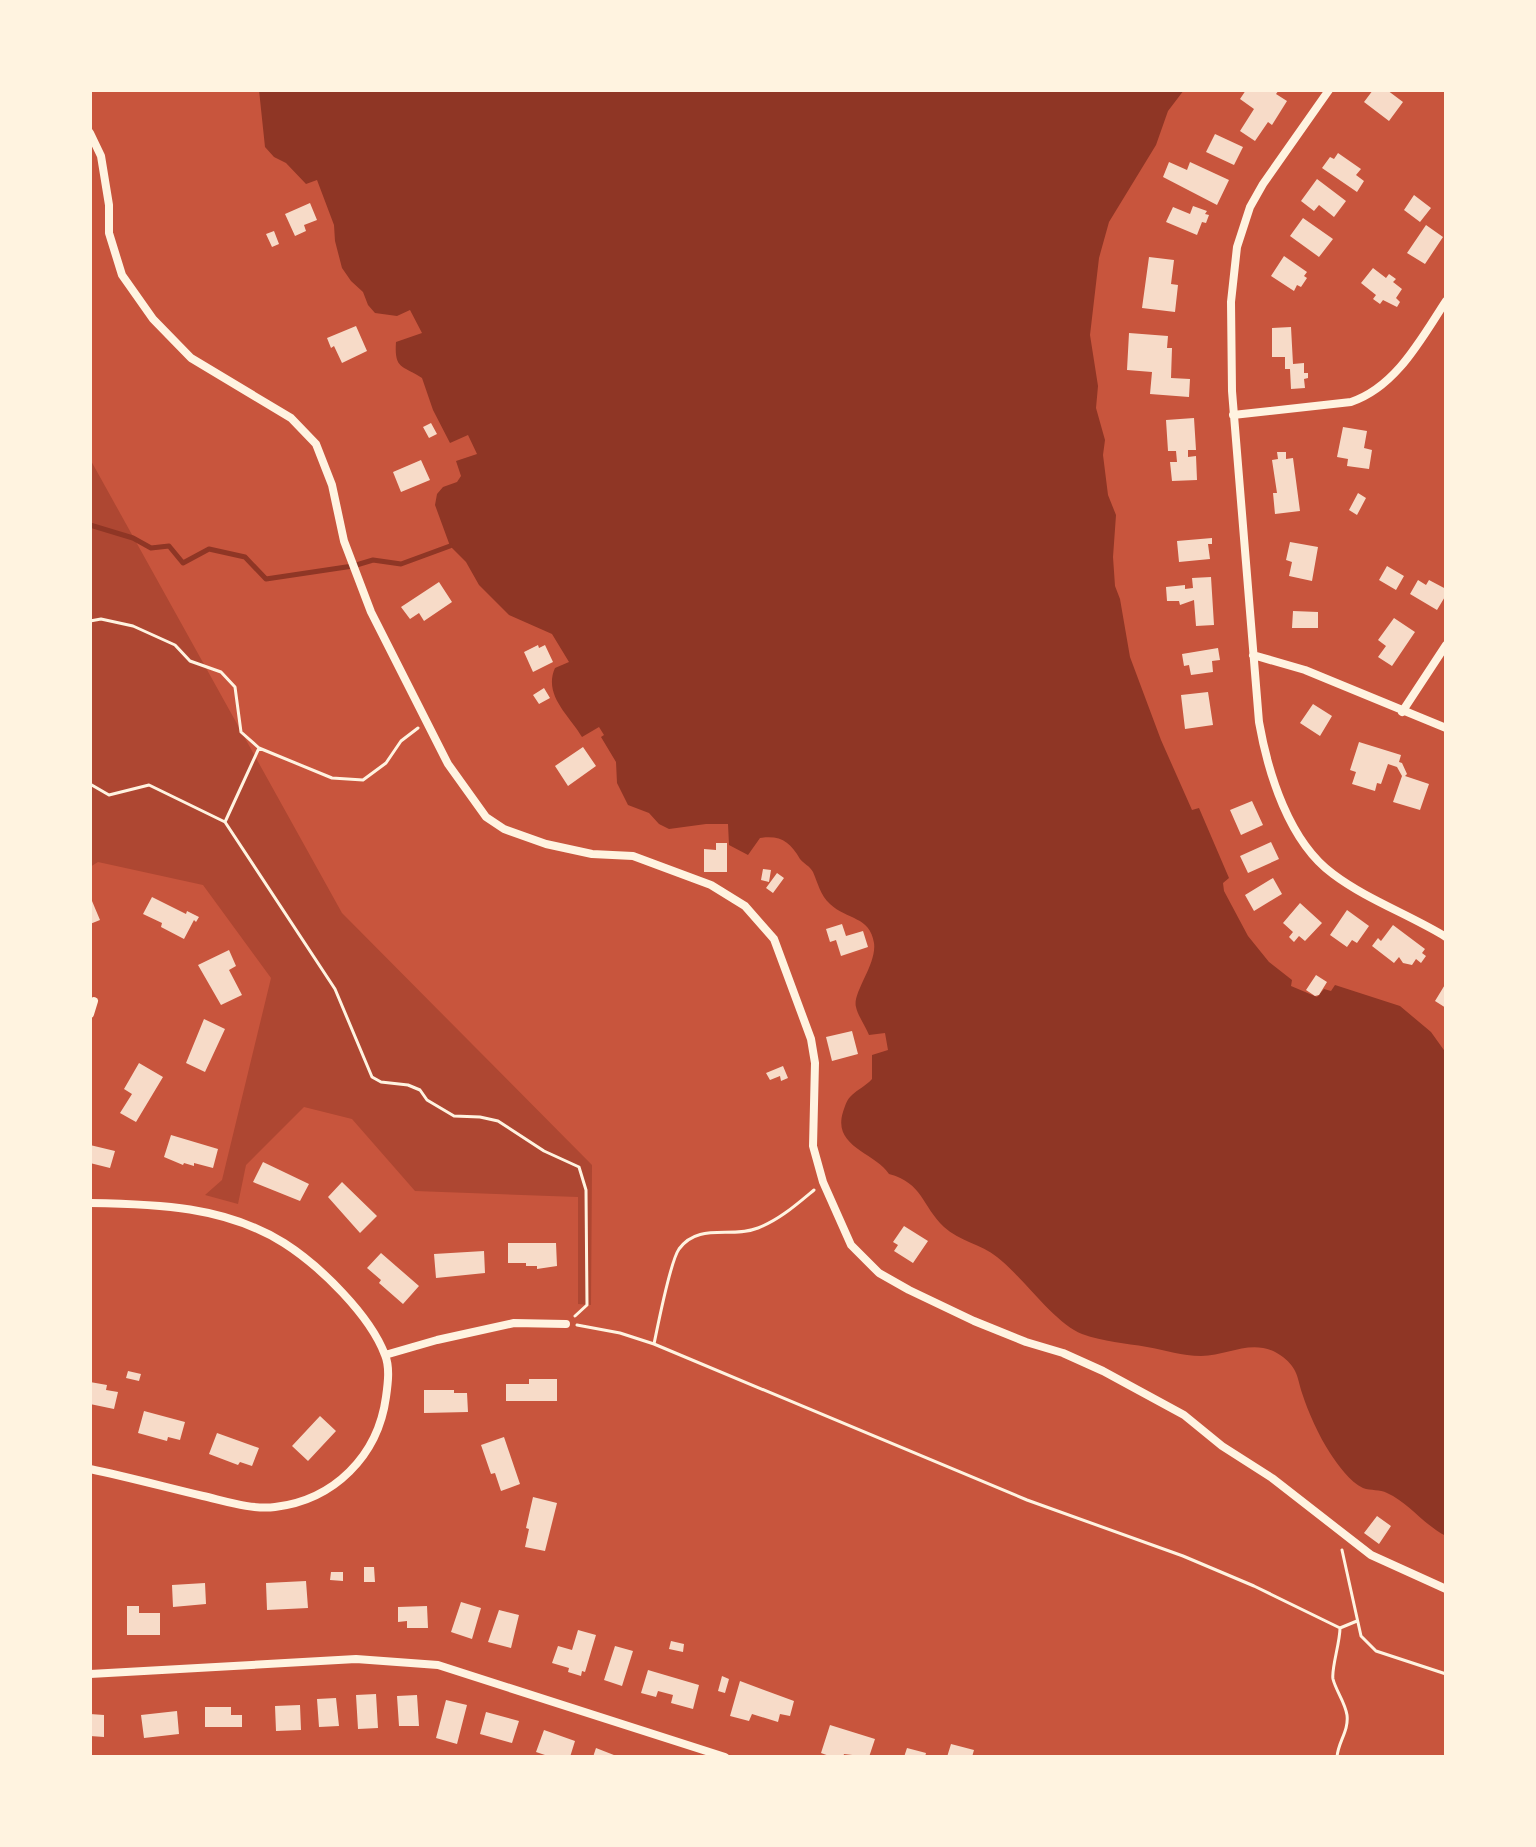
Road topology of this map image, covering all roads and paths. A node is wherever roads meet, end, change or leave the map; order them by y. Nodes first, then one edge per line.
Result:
1 (1329, 90) edge
2 (90, 133) edge
3 (1446, 301) edge
4 (1233, 415) junction
5 (90, 621) edge
6 (1446, 645) edge
7 (1253, 655) junction
8 (1402, 712) junction
9 (427, 720) junction
10 (1446, 728) edge
11 (259, 748) junction
12 (90, 784) edge
13 (225, 822) junction
14 (1446, 937) edge
15 (94, 1001) dead end
16 (90, 1014) edge
17 (823, 1182) junction
18 (90, 1203) edge
19 (566, 1324) junction
20 (654, 1344) junction
21 (385, 1355) junction
22 (90, 1469) edge
23 (1342, 1534) junction
24 (1446, 1589) edge
25 (1357, 1621) junction
26 (1340, 1628) junction
27 (90, 1674) edge
28 (1446, 1674) edge
29 (725, 1757) edge
30 (1337, 1757) edge

1 - 4 street
2 - 9 street
3 - 4 street
4 - 7 street
5 - 11 path
6 - 8 street
7 - 8 street
7 - 14 street
8 - 10 street
9 - 11 path
9 - 17 street
11 - 13 path
12 - 13 path
13 - 19 path
15 - 16 street
17 - 20 path
17 - 23 street
18 - 21 street
19 - 20 path
19 - 21 street
20 - 26 path
21 - 22 street
23 - 24 street
23 - 25 path
25 - 26 path
25 - 28 path
26 - 30 path
27 - 29 street

